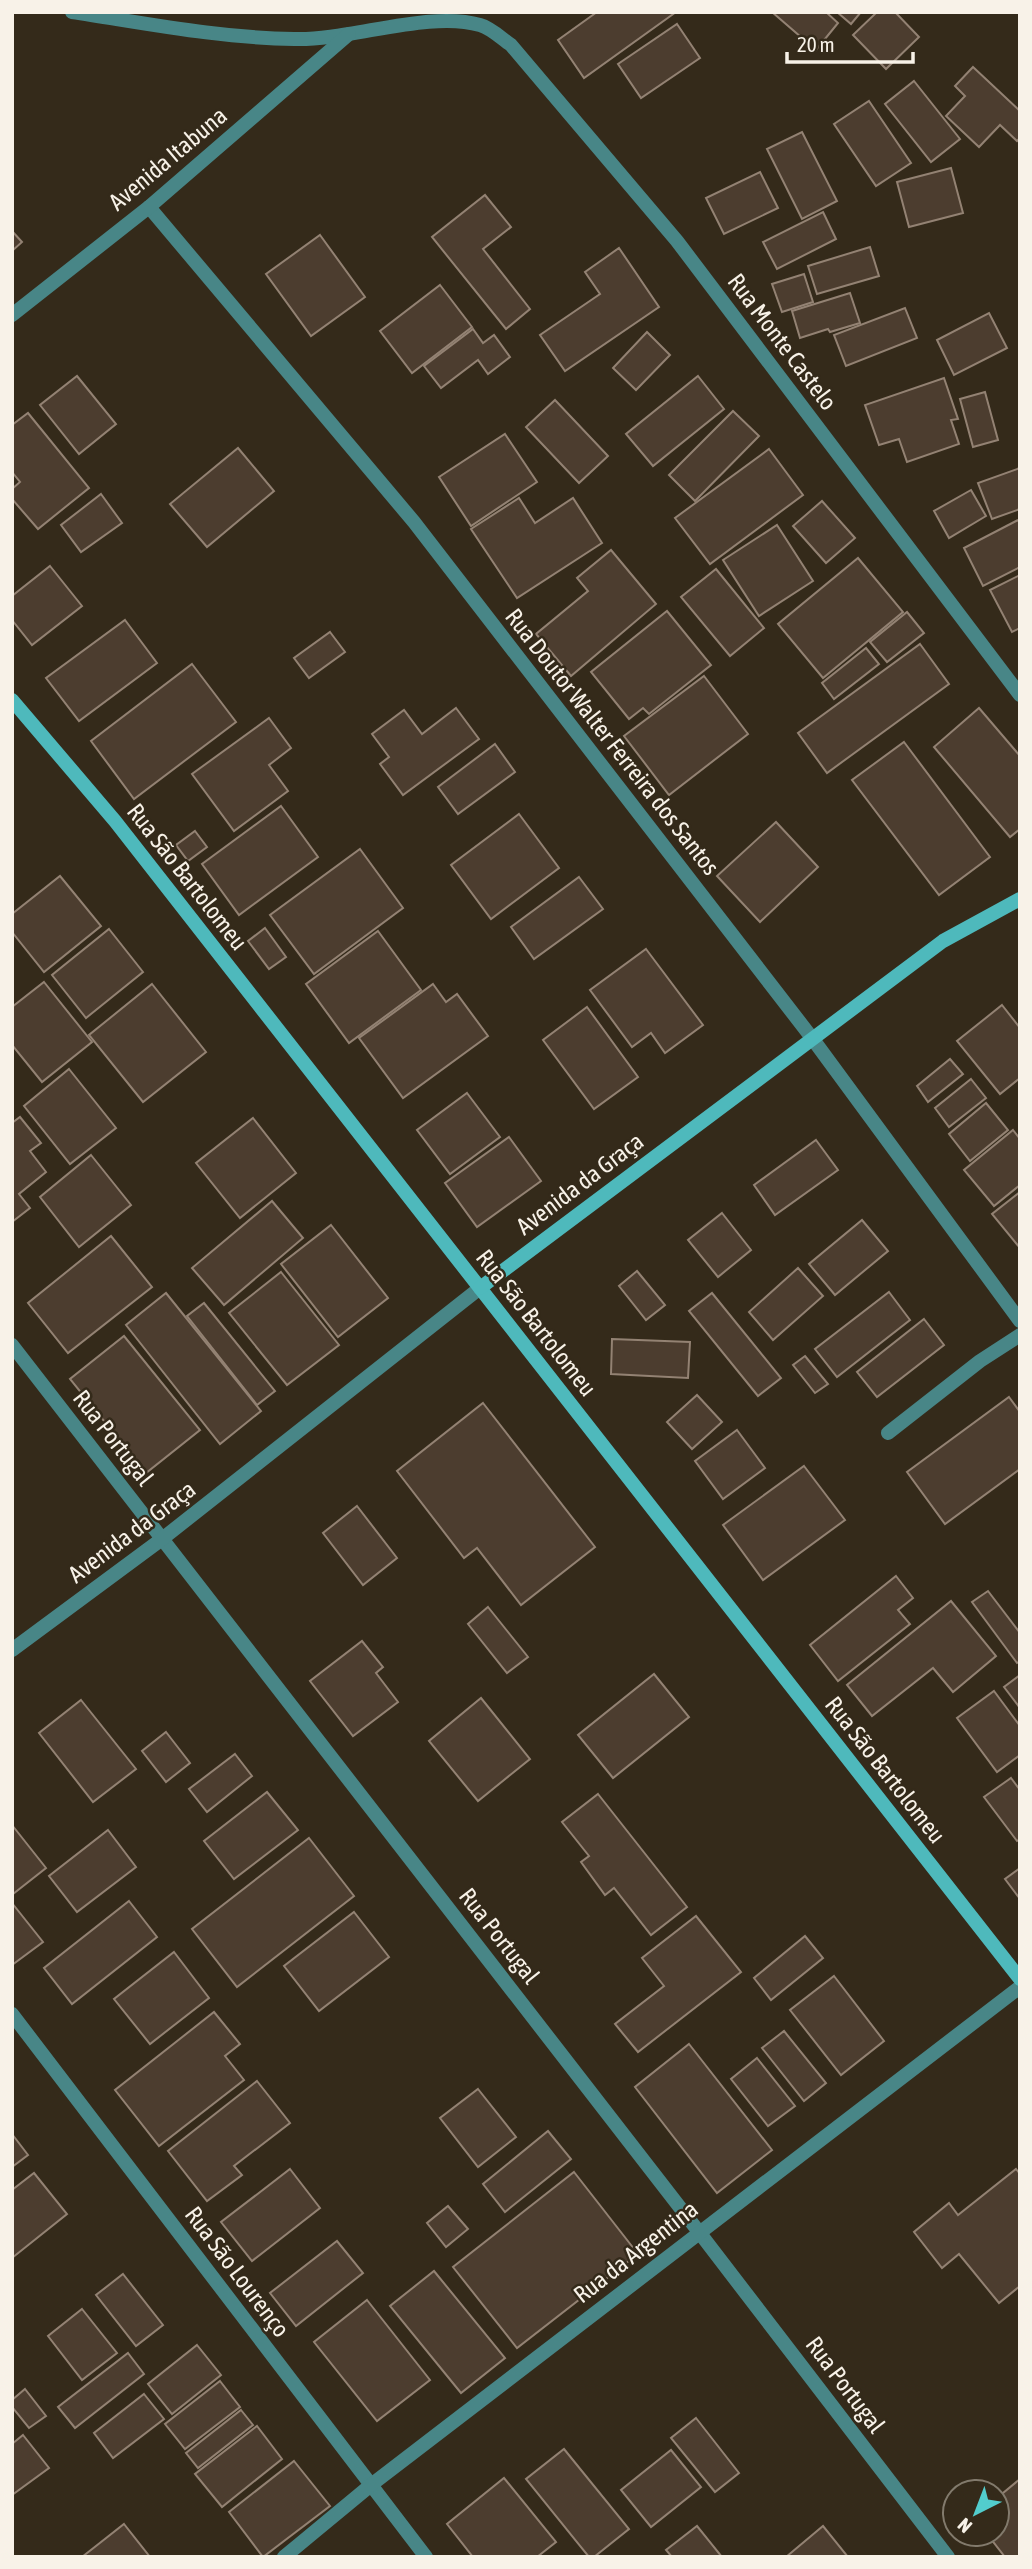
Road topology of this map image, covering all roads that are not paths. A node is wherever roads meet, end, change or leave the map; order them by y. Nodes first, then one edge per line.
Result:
1 (72, 12) edge
2 (350, 33) junction
3 (149, 207) junction
4 (12, 315) edge
5 (1020, 695) edge
6 (12, 700) edge
7 (1020, 899) edge
8 (812, 1038) junction
9 (480, 1288) junction
10 (1020, 1321) edge
11 (1020, 1335) edge
12 (12, 1346) edge
13 (888, 1433) dead end
14 (162, 1539) junction
15 (12, 1650) edge
16 (1020, 1979) edge
17 (1020, 1987) edge
18 (12, 2014) edge
19 (699, 2232) junction
20 (371, 2485) junction
21 (284, 2557) edge
22 (426, 2557) edge
23 (948, 2557) edge

1 - 2 street
2 - 3 street, Avenida Itabuna
2 - 5 street, Rua Monte Castelo
3 - 4 street, Avenida Itabuna
3 - 8 street, Rua Doutor Walter Ferreira dos Santos
6 - 9 street, Rua São Bartolomeu
7 - 8 street, Avenida da Graça
8 - 9 street, Avenida da Graça
8 - 10 street, Rua Doutor Walter Ferreira dos Santos
9 - 14 street, Avenida da Graça
9 - 16 street, Rua São Bartolomeu
11 - 13 street
12 - 14 street, Rua Portugal
14 - 15 street, Avenida da Graça
14 - 19 street, Rua Portugal
17 - 19 street, Rua da Argentina
18 - 20 street, Rua São Lourenço
19 - 20 street, Rua da Argentina
19 - 23 street, Rua Portugal
20 - 21 street, Rua da Argentina
20 - 22 street, Rua São Lourenço

